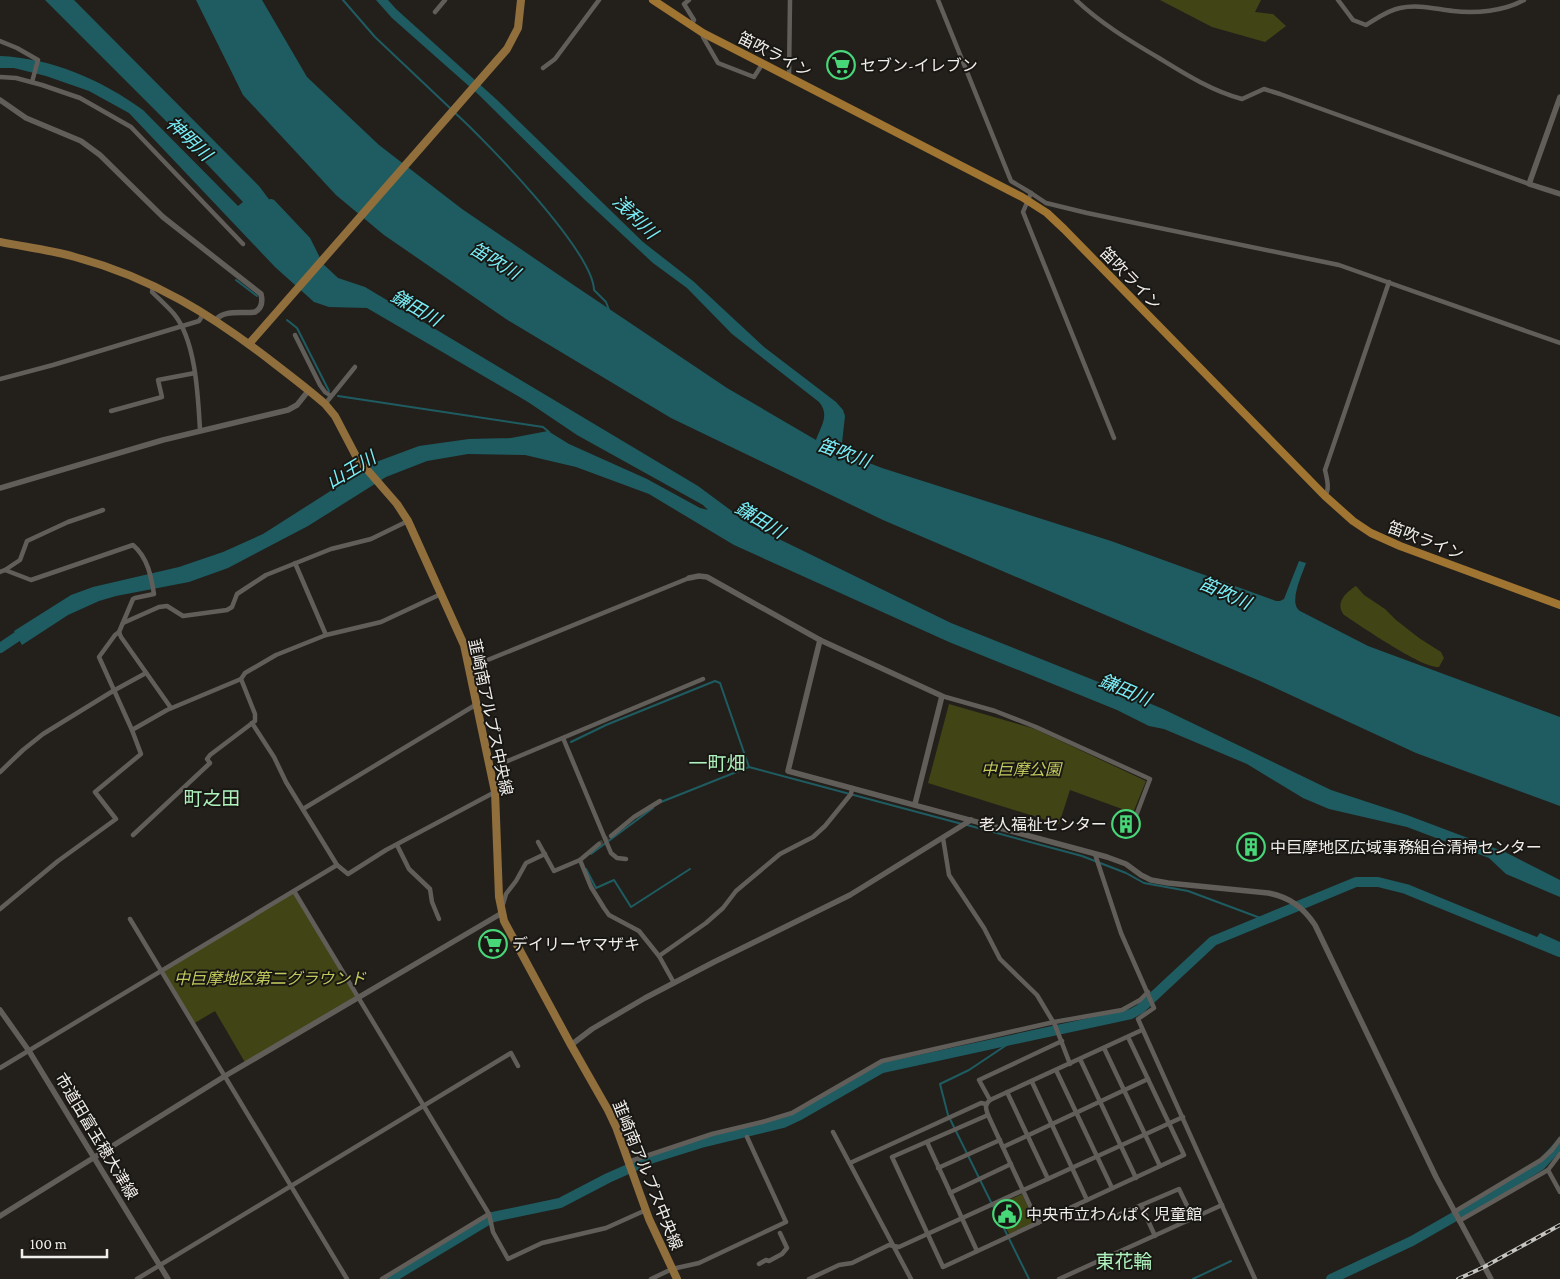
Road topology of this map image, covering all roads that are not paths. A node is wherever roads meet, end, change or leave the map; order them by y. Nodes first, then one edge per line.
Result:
1 (445, 0) edge
2 (521, 0) edge
3 (599, 0) edge
4 (653, 0) edge
5 (689, 0) edge
6 (790, 0) edge
7 (938, 0) edge
8 (1076, 0) edge
9 (1338, 0) edge
10 (1524, 0) edge
11 (434, 12) dead end
12 (691, 25) junction
13 (704, 33) junction
14 (0, 42) edge
15 (763, 63) junction
16 (543, 68) dead end
17 (789, 76) junction
18 (0, 77) edge
19 (33, 81) junction
20 (1560, 97) edge
21 (0, 100) edge
22 (1529, 184) junction
23 (1560, 194) edge
24 (1030, 197) junction
25 (0, 242) edge
26 (244, 244) dead end
27 (1389, 282) junction
28 (153, 286) junction
29 (204, 313) junction
30 (216, 320) junction
31 (181, 325) junction
32 (295, 335) dead end
33 (1560, 343) edge
34 (249, 344) junction
35 (355, 367) dead end
36 (195, 373) junction
37 (0, 379) edge
38 (309, 390) junction
39 (331, 396) junction
40 (326, 404) junction
41 (111, 412) dead end
42 (200, 430) junction
43 (1114, 438) dead end
44 (0, 488) edge
45 (1324, 496) junction
46 (103, 510) dead end
47 (408, 521) junction
48 (295, 563) junction
49 (3, 571) edge
50 (689, 578) joint
51 (440, 594) junction
52 (1560, 606) edge
53 (123, 624) junction
54 (119, 632) junction
55 (326, 635) junction
56 (820, 640) junction
57 (468, 668) junction
58 (146, 673) junction
59 (241, 679) junction
60 (703, 679) dead end
61 (113, 691) junction
62 (942, 696) junction
63 (477, 704) junction
64 (171, 708) junction
65 (252, 723) junction
66 (132, 730) junction
67 (563, 738) junction
68 (491, 768) junction
69 (0, 772) edge
70 (852, 788) junction
71 (495, 792) junction
72 (660, 801) dead end
73 (915, 804) junction
74 (302, 809) junction
75 (971, 820) junction
76 (1134, 821) dead end
77 (134, 835) dead end
78 (611, 836) tunnel mouth
79 (943, 838) junction
80 (538, 842) dead end
81 (599, 844) tunnel mouth
82 (397, 845) junction
83 (545, 854) junction
84 (1095, 854) junction
85 (626, 859) dead end
86 (580, 860) junction
87 (337, 865) junction
88 (294, 891) junction
89 (0, 909) edge
90 (502, 913) junction
91 (130, 919) dead end
92 (439, 919) dead end
93 (659, 956) junction
94 (161, 972) junction
95 (674, 983) junction
96 (1149, 994) junction
97 (358, 998) junction
98 (0, 1010) edge
99 (1055, 1024) junction
100 (1142, 1030) junction
101 (1128, 1037) junction
102 (1062, 1041) junction
103 (570, 1045) junction
104 (1104, 1048) junction
105 (29, 1051) junction
106 (1080, 1059) junction
107 (1070, 1064) junction
108 (518, 1066) dead end
109 (0, 1068) edge
110 (1056, 1070) junction
111 (225, 1076) junction
112 (1148, 1079) junction
113 (1032, 1082) junction
114 (1124, 1090) junction
115 (1007, 1092) junction
116 (990, 1100) junction
117 (1100, 1101) junction
118 (986, 1104) junction
119 (423, 1106) junction
120 (1076, 1113) junction
121 (988, 1116) junction
122 (1183, 1117) junction
123 (1051, 1124) junction
124 (1169, 1124) junction
125 (833, 1132) dead end
126 (1145, 1134) junction
127 (1027, 1136) junction
128 (747, 1137) dead end
129 (1560, 1138) edge
130 (1000, 1140) junction
131 (927, 1142) junction
132 (1121, 1145) junction
133 (1003, 1147) junction
134 (1560, 1154) edge
135 (1097, 1156) junction
136 (94, 1157) junction
137 (850, 1163) junction
138 (1011, 1164) junction
139 (630, 1166) junction
140 (1160, 1166) junction
141 (938, 1168) junction
142 (1072, 1168) junction
143 (1548, 1170) junction
144 (1048, 1178) junction
145 (1136, 1178) junction
146 (291, 1186) junction
147 (1112, 1188) junction
148 (1023, 1190) junction
149 (1560, 1192) edge
150 (950, 1193) junction
151 (1087, 1200) junction
152 (1141, 1205) junction
153 (1222, 1205) junction
154 (646, 1210) junction
155 (1118, 1215) dead end
156 (0, 1216) edge
157 (1456, 1216) junction
158 (490, 1218) junction
159 (961, 1218) junction
160 (1193, 1218) junction
161 (1038, 1223) junction
162 (780, 1233) dead end
163 (927, 1234) junction
164 (1155, 1236) junction
165 (893, 1246) junction
166 (977, 1251) junction
167 (759, 1264) dead end
168 (160, 1265) junction
169 (672, 1269) junction
170 (815, 1278) edge
171 (137, 1279) edge
172 (168, 1279) edge
173 (347, 1279) edge
174 (382, 1279) edge
175 (651, 1279) edge
176 (677, 1279) edge
177 (809, 1279) edge
178 (911, 1279) edge
179 (1059, 1279) edge
180 (1255, 1279) edge
181 (1491, 1279) edge

1 - 11 street
2 - 34 main road
3 - 16 street
4 - 12 highway, 笛吹ライン
5 - 12 street
6 - 17 street
7 - 24 street
8 - 22 street
9 - 10 street
12 - 13 highway, 笛吹ライン
13 - 15 highway, 笛吹ライン
13 - 15 street
14 - 19 street
15 - 17 highway, 笛吹ライン
17 - 24 highway, 笛吹ライン
18 - 19 street
19 - 26 street
20 - 22 street
21 - 30 street
22 - 23 street
24 - 27 street
24 - 43 street
24 - 45 highway, 笛吹ライン
25 - 28 main road, 韮崎南アルプス中央線
27 - 33 street
27 - 45 street
28 - 29 main road, 韮崎南アルプス中央線
28 - 31 street
29 - 30 main road, 韮崎南アルプス中央線
29 - 31 street
30 - 34 main road, 韮崎南アルプス中央線
31 - 36 street
31 - 37 street
32 - 39 street
34 - 38 main road, 韮崎南アルプス中央線
35 - 39 street
36 - 41 street
36 - 42 street
38 - 40 main road, 韮崎南アルプス中央線
38 - 42 street
39 - 40 street
40 - 47 main road, 韮崎南アルプス中央線
42 - 44 street
45 - 52 highway, 笛吹ライン
46 - 49 street
47 - 48 street
47 - 51 main road, 韮崎南アルプス中央線
48 - 53 street
48 - 55 street
49 - 53 street
50 - 56 street
50 - 57 street
51 - 55 street
51 - 57 main road, 韮崎南アルプス中央線
53 - 54 street
54 - 58 street
54 - 61 street
55 - 59 street
56 - 62 street
56 - 70 street
57 - 63 main road, 韮崎南アルプス中央線
58 - 61 street
58 - 64 street
59 - 64 street
59 - 65 street
60 - 67 street
61 - 66 street
61 - 69 street
62 - 73 street
62 - 76 street
63 - 68 main road, 韮崎南アルプス中央線
63 - 74 street
64 - 66 street
65 - 74 street
65 - 77 street
66 - 89 street
67 - 68 street
67 - 85 street
68 - 71 main road, 韮崎南アルプス中央線
70 - 73 street
70 - 93 street
71 - 82 street
71 - 90 main road, 韮崎南アルプス中央線
72 - 78 street
73 - 75 street
74 - 87 street
75 - 79 street
75 - 84 street
79 - 95 street
79 - 99 street
80 - 83 street
81 - 86 street
82 - 87 street
82 - 92 street
83 - 86 street
83 - 90 street
84 - 96 street
84 - 157 street
86 - 93 street
87 - 88 street
88 - 94 street
88 - 97 street
90 - 97 street
90 - 103 main road, 韮崎南アルプス中央線
91 - 94 street
93 - 95 street
94 - 105 street
94 - 111 street
95 - 103 street
96 - 99 street
96 - 100 street
97 - 111 street
97 - 119 street
98 - 105 street, 市道田富玉穂大津線
99 - 102 street
99 - 139 street
100 - 101 street
100 - 122 street
101 - 104 street
101 - 112 street
102 - 107 street
102 - 116 street
103 - 139 main road, 韮崎南アルプス中央線
104 - 106 street
104 - 114 street
105 - 109 street
105 - 136 street, 市道田富玉穂大津線
106 - 107 street
106 - 117 street
107 - 110 street
108 - 119 street
110 - 113 street
110 - 120 street
111 - 136 street
111 - 146 street
112 - 114 street
112 - 124 street
113 - 115 street
113 - 123 street
114 - 117 street
114 - 126 street
115 - 116 street
115 - 127 street
116 - 118 street
117 - 120 street
117 - 132 street
118 - 121 street
118 - 137 street
119 - 146 street
119 - 158 street
120 - 123 street
120 - 135 street
121 - 130 street
121 - 131 street
122 - 124 street
122 - 153 street
123 - 127 street
123 - 142 street
124 - 126 street
124 - 140 street
125 - 137 street
126 - 132 street
126 - 140 street
127 - 133 street
127 - 144 street
128 - 169 street
129 - 157 street
130 - 133 street
130 - 141 street
131 - 141 street
131 - 163 street
132 - 135 street
132 - 145 street
133 - 138 street
134 - 143 street
135 - 142 street
135 - 147 street
136 - 156 street
136 - 168 street, 市道田富玉穂大津線
137 - 165 street
138 - 148 street
138 - 150 street
139 - 154 main road, 韮崎南アルプス中央線
140 - 145 street
141 - 150 street
142 - 144 street
142 - 151 street
143 - 149 street
143 - 157 street
144 - 148 street
145 - 147 street
146 - 168 street
146 - 173 street
147 - 151 street
148 - 159 street
148 - 161 street
150 - 159 street
151 - 161 street
152 - 155 street
152 - 160 street
152 - 164 street
153 - 160 street
153 - 180 street
154 - 158 street
154 - 169 main road, 韮崎南アルプス中央線
157 - 181 street
158 - 174 street
159 - 163 street
159 - 166 street
160 - 164 street
161 - 166 street
162 - 167 street
163 - 165 street
163 - 166 street
164 - 179 street
165 - 170 street
165 - 178 street
168 - 171 street
168 - 172 street, 市道田富玉穂大津線
169 - 175 street
169 - 176 main road, 韮崎南アルプス中央線
170 - 177 street

